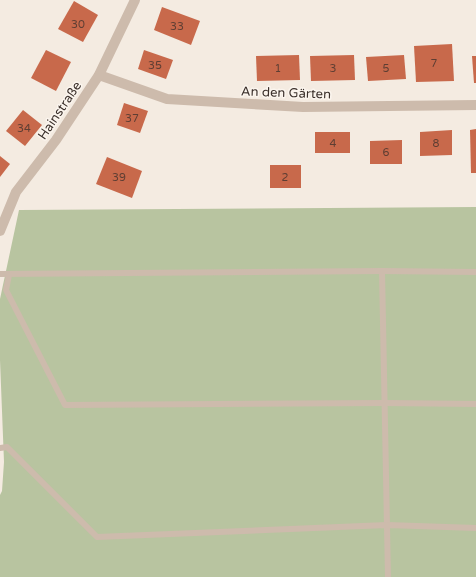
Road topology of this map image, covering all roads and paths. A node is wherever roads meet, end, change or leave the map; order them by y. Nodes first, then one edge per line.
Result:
1 (135, 0) edge
2 (99, 76) junction
3 (476, 105) edge
4 (0, 231) edge
5 (382, 270) junction
6 (476, 272) edge
7 (0, 274) edge
8 (9, 275) junction
9 (385, 403) junction
10 (476, 404) edge
11 (0, 448) edge
12 (387, 525) junction
13 (476, 528) edge
14 (388, 577) edge

1 - 2 street, Hainstraße
2 - 3 street, An den Gärten
2 - 4 street, Hainstraße
5 - 6 lane
5 - 8 lane
5 - 9 lane
7 - 8 lane
8 - 9 lane
9 - 10 lane
9 - 12 lane
11 - 12 lane
12 - 13 lane
12 - 14 lane

